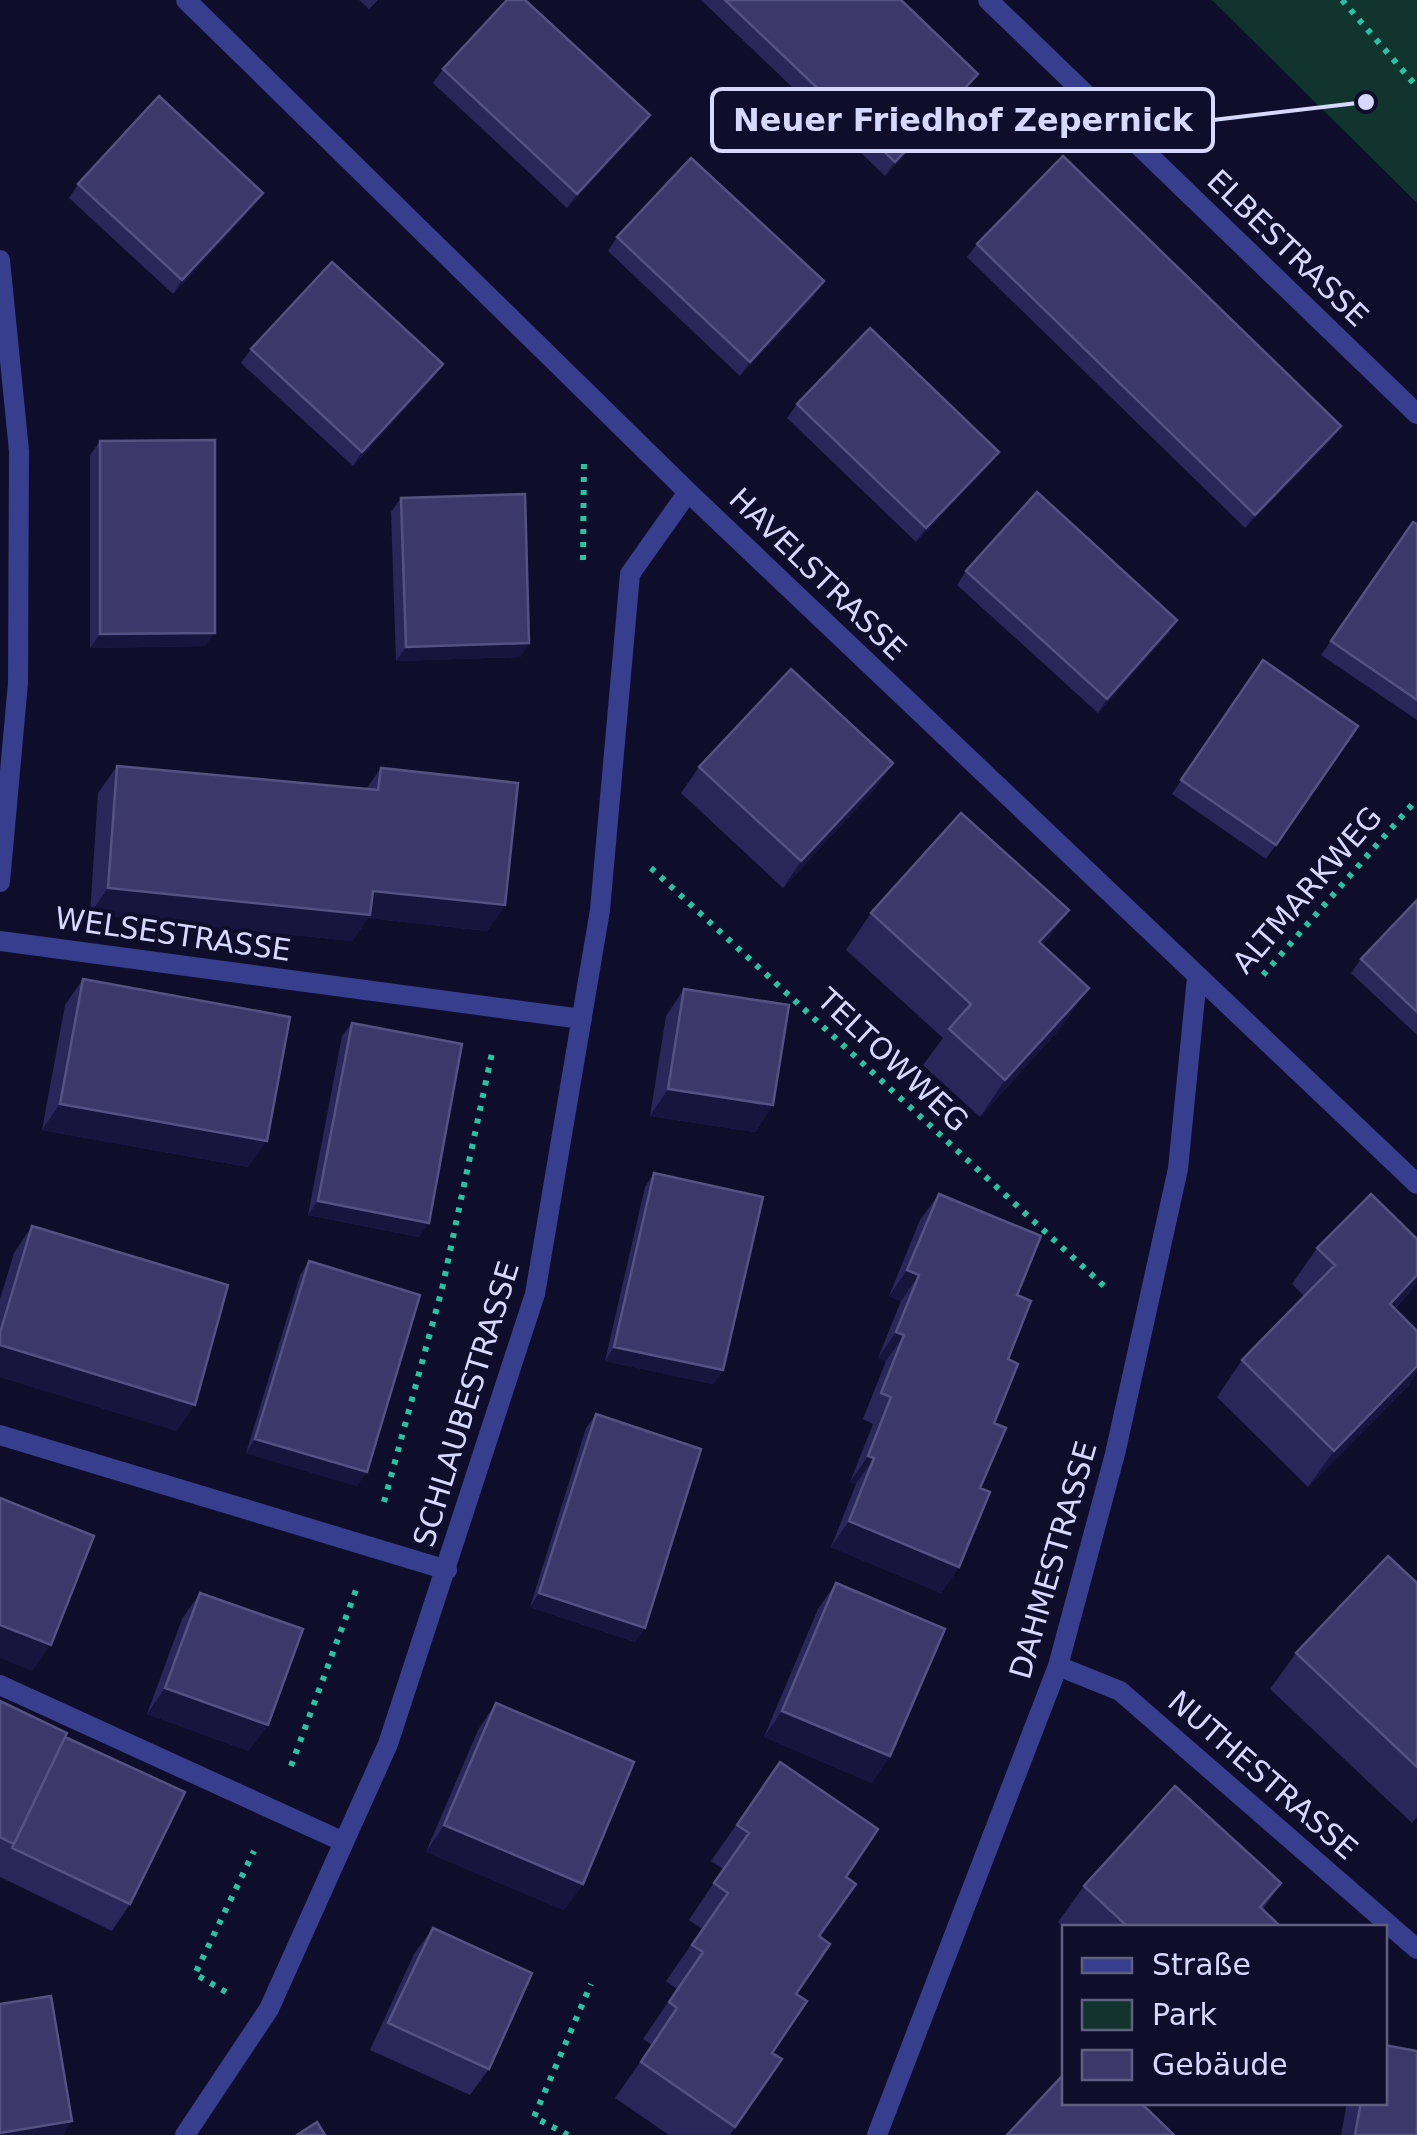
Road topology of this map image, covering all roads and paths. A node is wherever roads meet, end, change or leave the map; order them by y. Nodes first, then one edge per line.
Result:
1 (186, 0) edge
2 (988, 0) edge
3 (1342, 0) edge
4 (1417, 87) edge
5 (0, 260) edge
6 (1417, 414) edge
7 (688, 492) junction
8 (1417, 799) edge
9 (609, 830) junction
10 (0, 882) edge
11 (0, 941) edge
12 (1196, 977) junction
13 (502, 1008) junction
14 (1232, 1010) junction
15 (582, 1019) junction
16 (1417, 1184) edge
17 (1144, 1324) junction
18 (0, 1435) edge
19 (372, 1548) junction
20 (447, 1570) junction
21 (1058, 1666) junction
22 (0, 1686) edge
23 (274, 1810) junction
24 (344, 1842) junction
25 (1417, 1949) edge
26 (591, 1984) dead end
27 (232, 1995) dead end
28 (185, 2135) edge
29 (568, 2135) edge
30 (877, 2135) edge

1 - 7 street, HAVELSTRASSE
2 - 6 street, ELBESTRASSE
3 - 4 path
5 - 10 street
7 - 9 street, SCHLAUBESTRASSE
7 - 12 street, HAVELSTRASSE
8 - 14 path, ALTMARKWEG
9 - 15 street, SCHLAUBESTRASSE
9 - 17 path, TELTOWWEG
11 - 13 street, WELSESTRASSE
12 - 14 street, HAVELSTRASSE
12 - 17 street, DAHMESTRASSE
13 - 15 street
13 - 19 path
14 - 16 street, HAVELSTRASSE
15 - 20 street, SCHLAUBESTRASSE
17 - 21 street, DAHMESTRASSE
18 - 19 street, SCHLAUBESTRASSE
19 - 20 street, SCHLAUBESTRASSE
19 - 23 path
20 - 24 street, SCHLAUBESTRASSE
21 - 25 street, NUTHESTRASSE
21 - 30 street, DAHMESTRASSE
22 - 23 street
23 - 24 street
23 - 27 path
24 - 28 street, SCHLAUBESTRASSE
26 - 29 path

